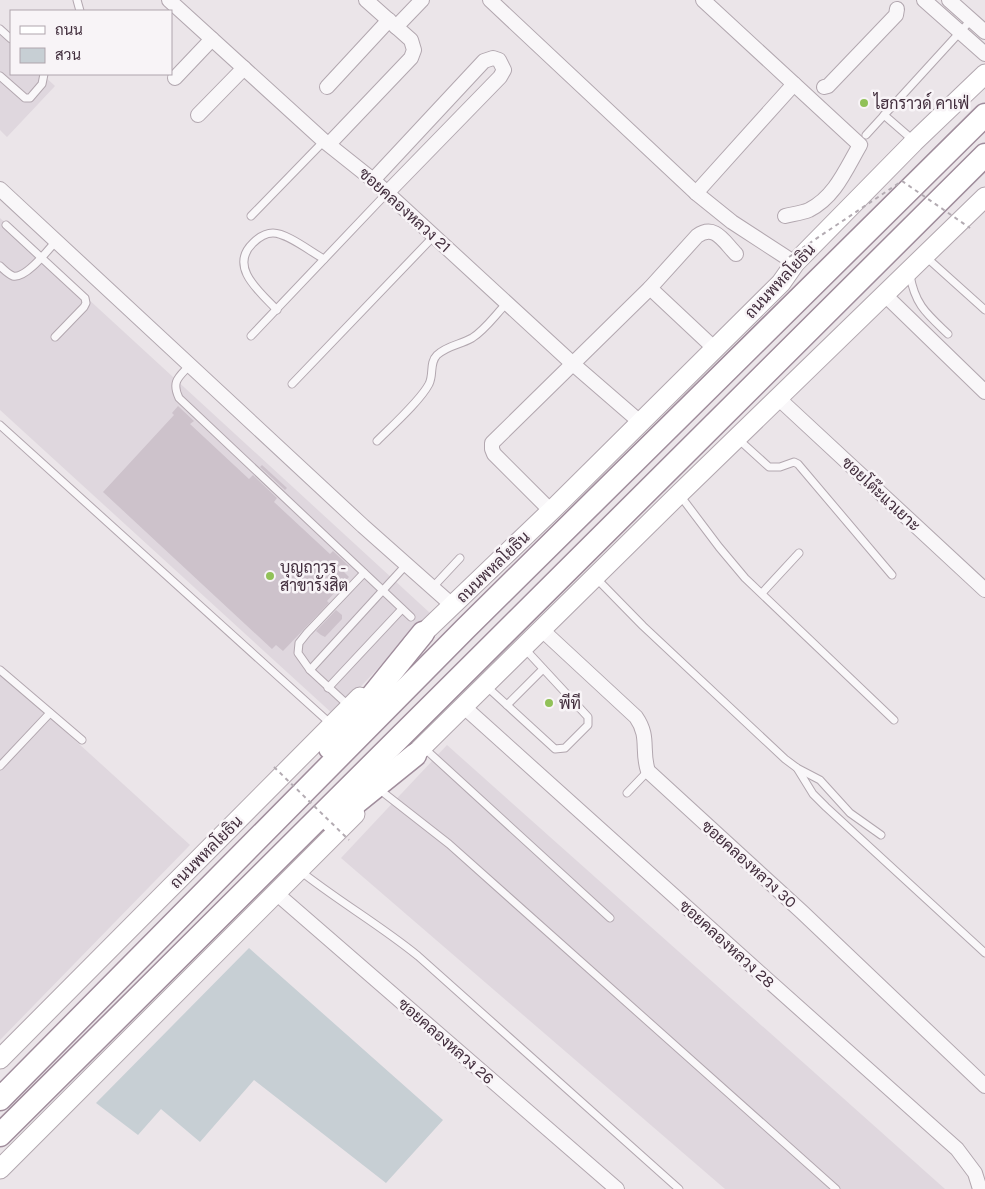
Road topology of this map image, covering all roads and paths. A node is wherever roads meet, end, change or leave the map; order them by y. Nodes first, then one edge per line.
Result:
1 (169, 0) edge
2 (366, 0) edge
3 (422, 0) edge
4 (490, 0) edge
5 (703, 0) edge
6 (924, 0) edge
7 (949, 0) edge
8 (897, 9) dead end
9 (971, 20) junction
10 (392, 24) junction
11 (0, 29) edge
12 (985, 32) edge
13 (960, 33) junction
14 (10, 38) edge
15 (212, 40) junction
16 (985, 54) edge
17 (244, 68) junction
18 (985, 74) edge
19 (44, 75) edge
20 (0, 76) edge
21 (174, 78) dead end
22 (794, 84) junction
23 (326, 87) dead end
24 (824, 87) dead end
25 (985, 89) edge
26 (198, 115) dead end
27 (884, 115) junction
28 (985, 115) edge
29 (866, 135) dead end
30 (326, 142) junction
31 (914, 142) junction
32 (985, 155) edge
33 (373, 180) junction
34 (835, 188) junction
35 (0, 189) edge
36 (985, 190) edge
37 (387, 193) junction
38 (696, 193) junction
39 (985, 197) edge
40 (851, 207) junction
41 (252, 216) dead end
42 (785, 216) dead end
43 (6, 225) dead end
44 (970, 228) dead end
45 (434, 236) junction
46 (56, 241) junction
47 (736, 254) dead end
48 (925, 254) junction
49 (41, 257) junction
50 (324, 259) junction
51 (792, 260) junction
52 (0, 266) edge
53 (909, 269) junction
54 (781, 282) junction
55 (650, 288) junction
56 (884, 294) junction
57 (507, 303) junction
58 (276, 310) junction
59 (985, 310) edge
60 (948, 334) dead end
61 (251, 336) dead end
62 (55, 337) dead end
63 (714, 348) junction
64 (573, 364) junction
65 (190, 365) junction
66 (292, 384) dead end
67 (985, 392) edge
68 (778, 398) junction
69 (640, 422) junction
70 (0, 425) edge
71 (736, 438) junction
72 (377, 441) dead end
73 (678, 494) junction
74 (551, 511) junction
75 (799, 553) dead end
76 (460, 558) dead end
77 (406, 565) junction
78 (364, 573) junction
79 (892, 575) dead end
80 (594, 577) junction
81 (432, 588) junction
82 (383, 590) junction
83 (985, 590) edge
84 (762, 593) junction
85 (452, 605) junction
86 (402, 609) junction
87 (417, 625) junction
88 (541, 629) junction
89 (523, 647) junction
90 (543, 669) junction
91 (0, 670) edge
92 (310, 670) junction
93 (485, 684) junction
94 (328, 688) junction
95 (507, 705) junction
96 (463, 706) junction
97 (350, 707) junction
98 (50, 713) junction
99 (894, 720) dead end
100 (332, 725) junction
101 (82, 740) dead end
102 (419, 751) junction
103 (0, 766) edge
104 (274, 767) dead end
105 (797, 768) junction
106 (648, 771) junction
107 (380, 790) junction
108 (627, 793) dead end
109 (881, 835) dead end
110 (348, 840) dead end
111 (242, 855) junction
112 (299, 870) junction
113 (276, 893) junction
114 (234, 901) junction
115 (610, 918) dead end
116 (985, 953) edge
117 (0, 1059) edge
118 (985, 1086) edge
119 (0, 1099) edge
120 (0, 1134) edge
121 (0, 1169) edge
122 (616, 1189) edge
123 (679, 1189) edge
124 (836, 1189) edge
125 (980, 1189) edge

1 - 15 street, ซอยคลองหลวง 21
2 - 10 street
3 - 10 street
4 - 38 street
5 - 22 street
6 - 13 street
7 - 9 street
8 - 24 street
9 - 12 street
9 - 13 lane
10 - 23 street
10 - 30 street
11 - 14 lane
13 - 16 street
13 - 27 lane
15 - 17 street, ซอยคลองหลวง 21
15 - 21 street
17 - 26 street
17 - 30 street, ซอยคลองหลวง 21
18 - 31 main road, ถนนพหลโยธิน
19 - 20 lane
22 - 34 street
22 - 38 street
25 - 54 main road
27 - 29 lane
27 - 31 lane
28 - 111 highway, ถนนพหลโยธิน
30 - 33 street, ซอยคลองหลวง 21
30 - 41 lane
31 - 40 main road, ถนนพหลโยธิน
32 - 114 highway
33 - 37 street, ซอยคลองหลวง 21
33 - 37 street
34 - 40 street
34 - 42 street
35 - 46 street
36 - 48 main road
37 - 45 street, ซอยคลองหลวง 21
37 - 50 lane
38 - 51 street
39 - 48 main road
40 - 51 main road, ถนนพหลโยธิน
43 - 49 lane
44 - 51 path, bridge
45 - 57 street, ซอยคลองหลวง 21
45 - 66 lane
46 - 49 lane
46 - 65 street
47 - 55 street
48 - 53 main road
48 - 59 lane
49 - 52 lane
49 - 62 lane
50 - 58 lane
50 - 58 lane
51 - 54 main road, ถนนพหลโยธิน
53 - 56 main road
53 - 60 lane
54 - 63 main road, ถนนพหลโยธิน
55 - 63 street
55 - 64 street
56 - 67 street
56 - 68 main road
57 - 64 street, ซอยคลองหลวง 21
57 - 72 lane
58 - 61 lane
63 - 69 main road, ถนนพหลโยธิน
64 - 69 street, ซอยคลองหลวง 21
64 - 74 street
65 - 77 street
65 - 78 lane
68 - 71 main road
68 - 83 street, ซอยโต๊ะแวเยาะ
69 - 74 main road, ถนนพหลโยธิน
70 - 100 lane
71 - 73 main road
71 - 79 lane
73 - 80 main road
73 - 84 lane
74 - 85 main road, ถนนพหลโยธิน
75 - 84 lane
76 - 81 lane
77 - 81 street
77 - 82 lane
78 - 82 lane
78 - 92 lane
80 - 88 main road
80 - 105 lane
81 - 85 street
82 - 86 lane
82 - 92 lane
84 - 99 lane
85 - 87 main road, ถนนพหลโยธิน
86 - 87 lane
86 - 94 lane
87 - 97 main road, ถนนพหลโยธิน
87 - 111 highway
88 - 89 main road
88 - 106 street
89 - 90 lane
89 - 93 main road
90 - 95 lane
90 - 95 lane
91 - 98 lane
92 - 94 lane
93 - 95 lane
93 - 96 main road
94 - 97 lane
96 - 102 main road
96 - 125 street, ซอยคลองหลวง 28
97 - 100 main road, ถนนพหลโยธิน
98 - 101 lane
98 - 103 lane
100 - 117 main road, ถนนพหลโยธิน
102 - 107 main road
102 - 114 highway
102 - 115 lane
104 - 110 path, bridge
105 - 109 lane
105 - 116 lane
106 - 108 lane
106 - 118 street, ซอยคลองหลวง 30
107 - 112 main road
107 - 124 lane
111 - 119 highway, ถนนพหลโยธิน
112 - 113 main road
112 - 123 lane
113 - 121 main road
113 - 122 street, ซอยคลองหลวง 26
114 - 120 highway

